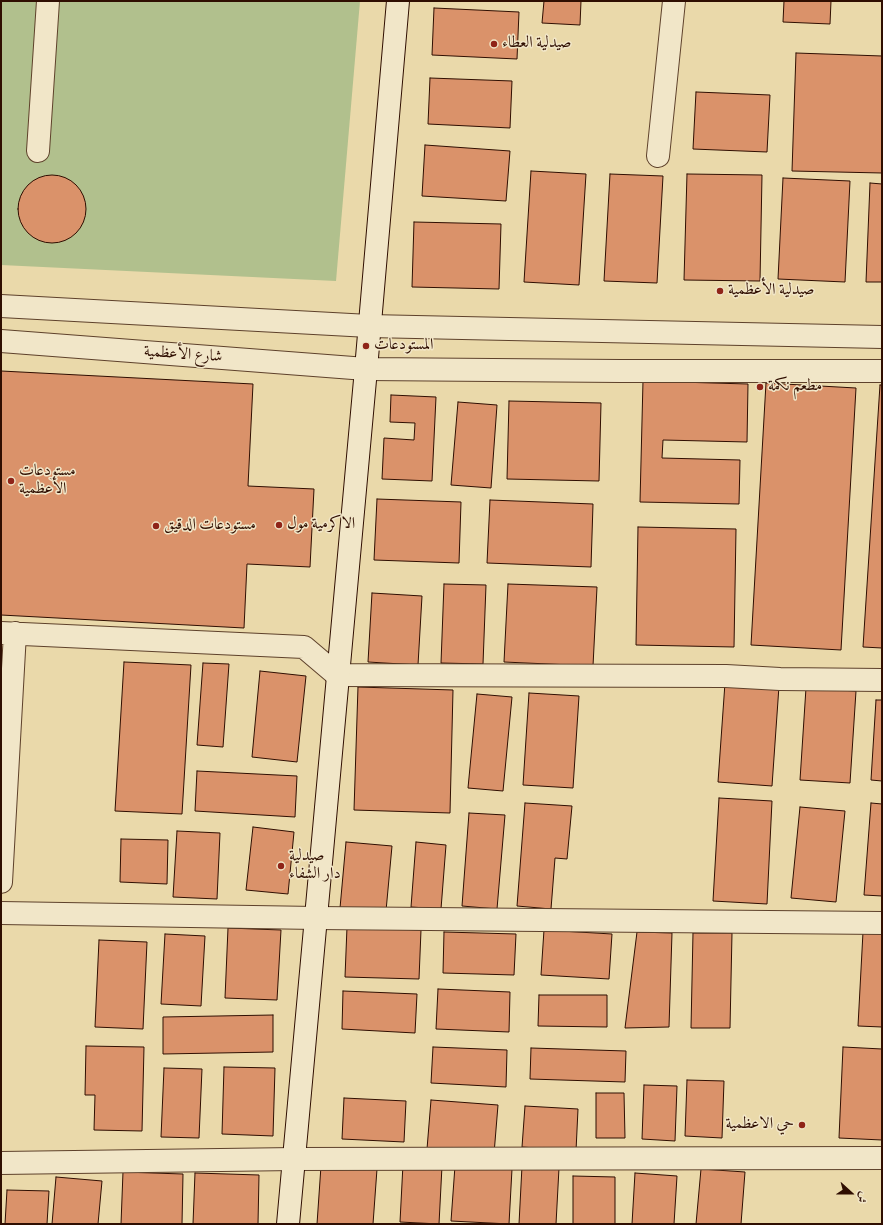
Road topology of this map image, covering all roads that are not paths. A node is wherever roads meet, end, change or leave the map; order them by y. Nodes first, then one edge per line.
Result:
1 (48, 1) edge
2 (398, 1) edge
3 (674, 1) edge
4 (38, 151) dead end
5 (658, 156) dead end
6 (1, 306) edge
7 (369, 326) junction
8 (882, 337) edge
9 (1, 341) edge
10 (366, 369) junction
11 (882, 372) edge
12 (8, 633) edge
13 (338, 675) junction
14 (882, 680) edge
15 (1, 882) edge
16 (1, 913) edge
17 (316, 918) junction
18 (882, 923) edge
19 (882, 1158) edge
20 (294, 1159) junction
21 (1, 1164) edge
22 (288, 1224) edge

1 - 4 street
2 - 7 street
3 - 5 street
6 - 7 street
7 - 8 street
7 - 10 street
9 - 10 street, شارع الأعظمية
10 - 11 street, شارع الأعظمية
10 - 13 street
12 - 13 street
12 - 15 street
13 - 14 street
13 - 17 street
16 - 17 street
17 - 18 street
17 - 20 street
19 - 20 street
20 - 21 street
20 - 22 street

